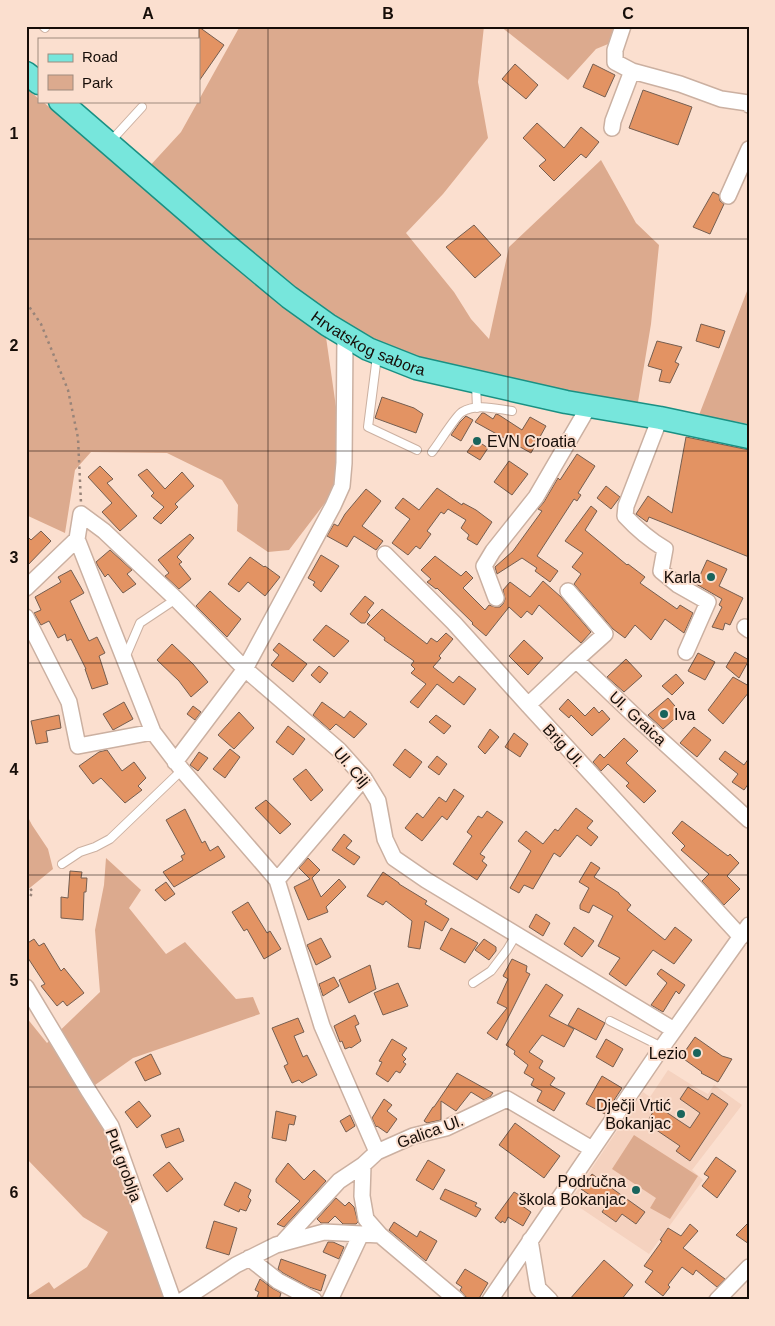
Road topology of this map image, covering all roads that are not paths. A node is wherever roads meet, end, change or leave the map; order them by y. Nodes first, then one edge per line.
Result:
1 (623, 26) edge
2 (632, 71) junction
3 (26, 73) edge
4 (38, 82) edge
5 (61, 102) edge
6 (749, 105) edge
7 (142, 107) dead end
8 (612, 128) dead end
9 (109, 143) junction
10 (749, 149) edge
11 (728, 196) dead end
12 (345, 336) junction
13 (378, 353) junction
14 (476, 382) junction
15 (589, 406) junction
16 (478, 408) junction
17 (512, 411) dead end
18 (660, 418) junction
19 (749, 437) edge
20 (417, 450) dead end
21 (432, 452) dead end
22 (77, 539) junction
23 (385, 554) dead end
24 (26, 588) edge
25 (568, 591) dead end
26 (496, 598) dead end
27 (176, 599) junction
28 (26, 617) edge
29 (686, 652) dead end
30 (125, 659) junction
31 (576, 660) junction
32 (245, 668) junction
33 (528, 705) junction
34 (153, 732) junction
35 (178, 766) junction
36 (364, 778) junction
37 (749, 820) edge
38 (62, 864) dead end
39 (277, 880) junction
40 (746, 931) edge
41 (516, 935) junction
42 (473, 983) dead end
43 (26, 987) edge
44 (610, 1021) dead end
45 (674, 1030) junction
46 (662, 1047) junction
47 (592, 1149) junction
48 (377, 1152) junction
49 (363, 1165) junction
50 (361, 1234) junction
51 (380, 1235) junction
52 (530, 1240) junction
53 (281, 1244) junction
54 (249, 1258) junction
55 (749, 1267) edge
56 (537, 1294) edge
57 (173, 1300) edge
58 (183, 1300) edge
59 (314, 1300) edge
60 (330, 1300) edge
61 (457, 1300) edge
62 (490, 1300) edge
63 (550, 1300) edge
64 (717, 1300) edge

1 - 2 street
2 - 6 street
2 - 8 street
3 - 4 main road
5 - 9 main road, Hrvatskog sabora
7 - 9 lane
9 - 12 main road, Hrvatskog sabora
10 - 11 street
12 - 13 main road, Hrvatskog sabora
12 - 32 street
13 - 14 main road, Hrvatskog sabora
13 - 20 lane
14 - 15 main road, Hrvatskog sabora
14 - 16 lane
15 - 18 main road, Hrvatskog sabora
15 - 26 street
16 - 17 lane
16 - 21 lane
18 - 19 main road, Hrvatskog sabora
18 - 29 street
22 - 24 street
22 - 27 street, Ul. Cilj
22 - 30 street
23 - 33 street, Brig Ul.
25 - 31 street
27 - 30 lane
27 - 32 street, Ul. Cilj
28 - 34 street
30 - 34 street
31 - 33 street
31 - 37 street, Ul. Graica
32 - 35 street
32 - 36 street, Ul. Cilj
33 - 40 street, Brig Ul.
34 - 35 street
35 - 38 lane
35 - 39 street
36 - 39 street
36 - 41 street, Ul. Cilj
39 - 48 street
40 - 45 street
41 - 42 lane
41 - 45 street, Ul. Cilj
43 - 57 street, Put groblja
44 - 46 lane
45 - 46 street
46 - 47 street
47 - 48 street, Galica Ul.
47 - 52 street
48 - 49 street, Galica Ul.
49 - 51 street
49 - 53 street, Galica Ul.
50 - 51 street
50 - 53 street
50 - 60 street
51 - 61 street
52 - 56 street
52 - 62 street
53 - 54 street
54 - 58 street
54 - 59 street
55 - 64 street
56 - 63 street

